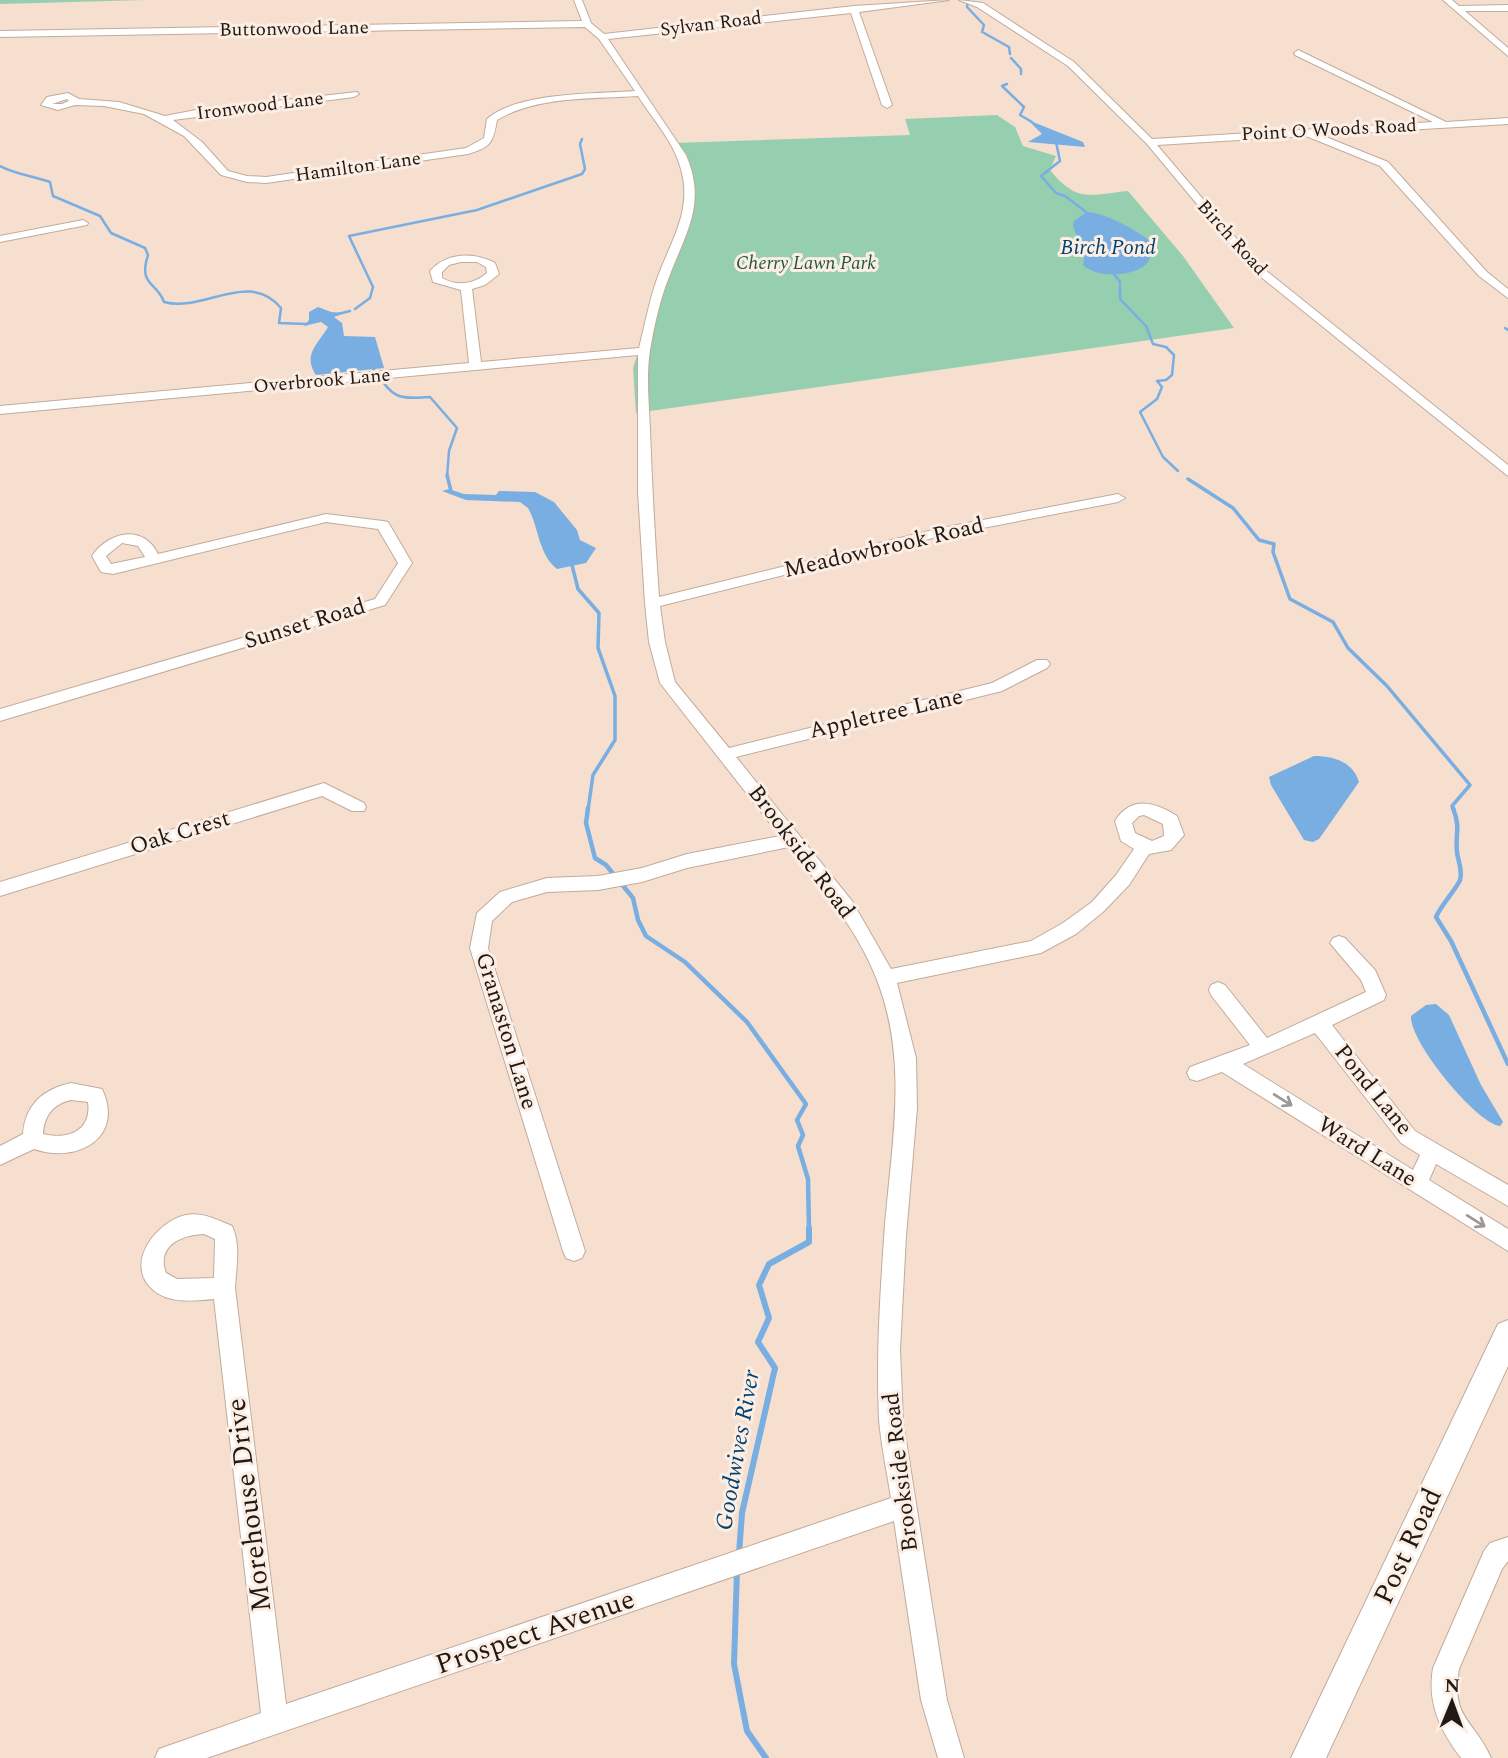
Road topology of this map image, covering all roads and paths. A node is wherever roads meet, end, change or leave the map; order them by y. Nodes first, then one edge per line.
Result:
1 (578, 0) edge
2 (945, 0) edge
3 (966, 0) edge
4 (1447, 0) edge
5 (1508, 8) edge
6 (854, 9) junction
7 (1456, 9) junction
8 (587, 24) junction
9 (0, 34) edge
10 (602, 37) junction
11 (1508, 52) edge
12 (1298, 53) dead end
13 (641, 93) junction
14 (354, 94) dead end
15 (74, 102) dead end
16 (887, 106) dead end
17 (166, 119) junction
18 (1508, 121) edge
19 (1445, 124) junction
20 (1304, 131) junction
21 (1150, 142) junction
22 (83, 223) dead end
23 (0, 239) edge
24 (466, 287) dead end
25 (1508, 295) edge
26 (644, 351) junction
27 (476, 367) junction
28 (0, 410) edge
29 (1508, 472) edge
30 (1118, 498) dead end
31 (153, 559) dead end
32 (652, 603) junction
33 (1042, 664) dead end
34 (0, 715) edge
35 (726, 754) junction
36 (358, 807) dead end
37 (792, 840) junction
38 (1144, 847) dead end
39 (0, 889) edge
40 (1339, 943) dead end
41 (886, 978) junction
42 (1218, 989) dead end
43 (1319, 1023) junction
44 (1264, 1048) junction
45 (1226, 1064) junction
46 (1197, 1073) dead end
47 (33, 1139) dead end
48 (1433, 1152) junction
49 (0, 1156) edge
50 (1417, 1184) junction
51 (1508, 1196) edge
52 (1508, 1241) edge
53 (574, 1251) dead end
54 (224, 1288) dead end
55 (1508, 1334) edge
56 (903, 1506) junction
57 (1508, 1549) edge
58 (275, 1722) junction
59 (168, 1758) edge
60 (951, 1758) edge
61 (1308, 1758) edge
62 (1478, 1758) edge

1 - 8 street, Brookside Road
2 - 6 street, Sylvan Road
3 - 21 street, Birch Road
4 - 7 street
5 - 7 street
6 - 10 street, Sylvan Road
6 - 16 street
7 - 11 street
8 - 9 street, Buttonwood Lane
8 - 10 street, Brookside Road
10 - 13 street, Brookside Road
12 - 19 street
13 - 17 street, Hamilton Lane
13 - 26 street, Brookside Road
14 - 17 street, Ironwood Lane
15 - 17 street, Hamilton Lane
18 - 19 street, Point O Woods Road
19 - 20 street, Point O Woods Road
20 - 21 street, Point O Woods Road
20 - 25 street
21 - 29 street, Birch Road
22 - 23 street
24 - 27 street
26 - 27 street, Overbrook Lane
26 - 32 street, Brookside Road
27 - 28 street, Overbrook Lane
30 - 32 street, Meadowbrook Road
31 - 34 street, Sunset Road
32 - 35 street, Brookside Road
33 - 35 street, Appletree Lane
35 - 37 street, Brookside Road
36 - 39 street, Oak Crest
37 - 41 street, Brookside Road
37 - 53 street, Granaston Lane
38 - 41 street
40 - 43 street
41 - 56 street, Brookside Road
42 - 44 street
43 - 44 street
43 - 48 street, Pond Lane
44 - 45 street
45 - 46 street
45 -> 50 street, Ward Lane
47 - 49 street
48 - 50 street, Pond Lane
48 - 51 street, Pond Lane
50 -> 52 street, Ward Lane
54 - 58 street, Morehouse Drive
55 - 61 main road, Post Road
56 - 58 street, Prospect Avenue
56 - 60 street, Brookside Road
57 - 62 street
58 - 59 street, Prospect Avenue

